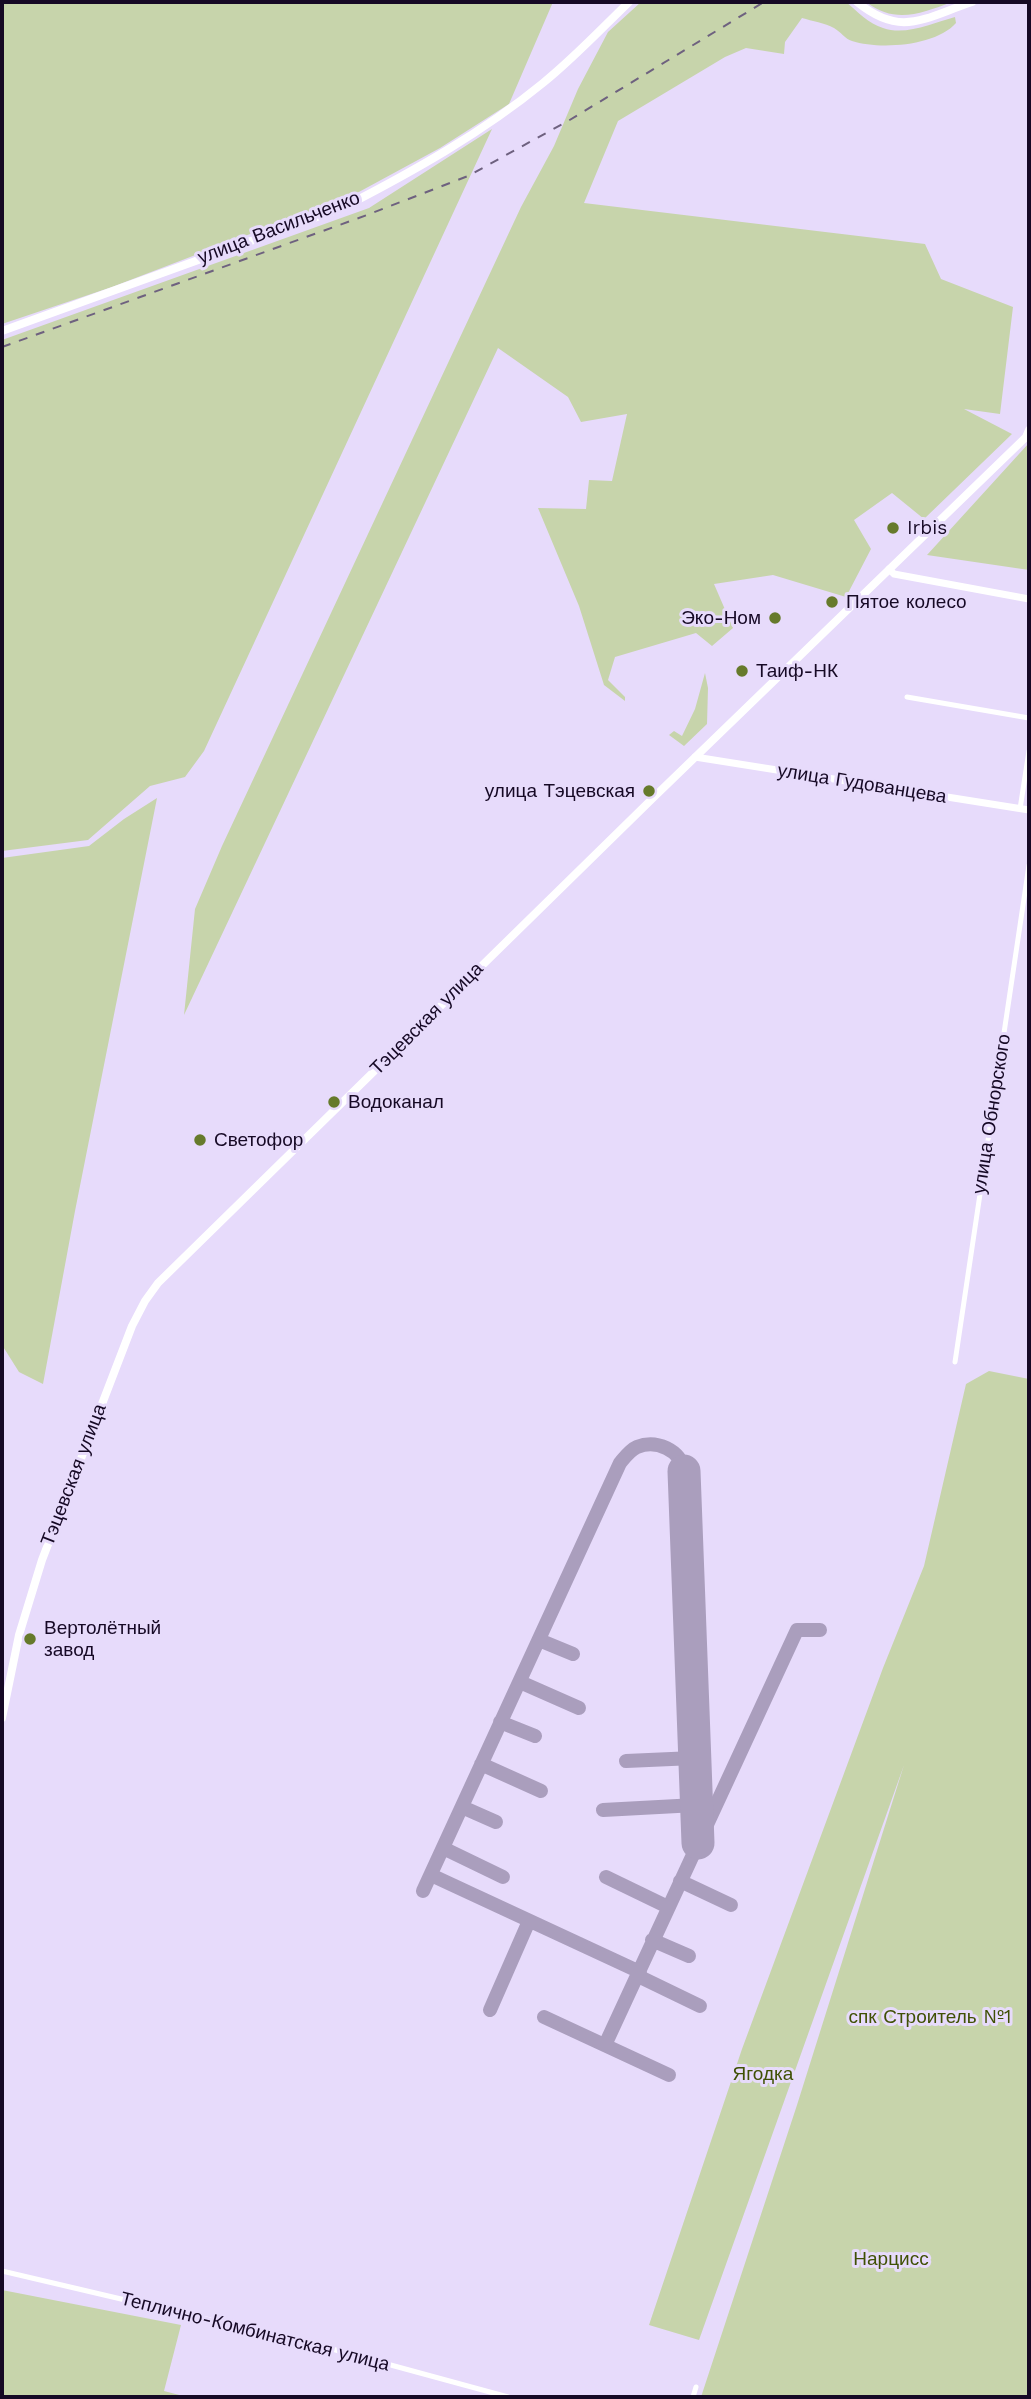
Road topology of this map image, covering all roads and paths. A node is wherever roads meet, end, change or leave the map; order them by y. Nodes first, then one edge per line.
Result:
1 (629, 2) edge
2 (857, 2) edge
3 (972, 2) edge
4 (2, 331) edge
5 (1029, 430) edge
6 (889, 569) junction
7 (1029, 599) edge
8 (907, 697) dead end
9 (1029, 718) edge
10 (1029, 751) edge
11 (695, 757) junction
12 (1020, 809) junction
13 (1029, 810) edge
14 (1029, 865) edge
15 (955, 1362) dead end
16 (2, 1718) edge
17 (2, 2271) edge
18 (696, 2388) dead end
19 (508, 2397) edge
20 (693, 2397) edge

1 - 4 main road, улица Васильченко
2 - 3 main road
5 - 6 main road, Тэцевская улица
6 - 7 street
6 - 11 main road, Тэцевская улица
8 - 9 street
10 - 12 street
11 - 12 street, улица Гудованцева
11 - 16 main road, Тэцевская улица
12 - 13 street, улица Гудованцева
14 - 15 street, улица Обнорского
17 - 19 street, Теплично-Комбинатская улица
18 - 20 street

